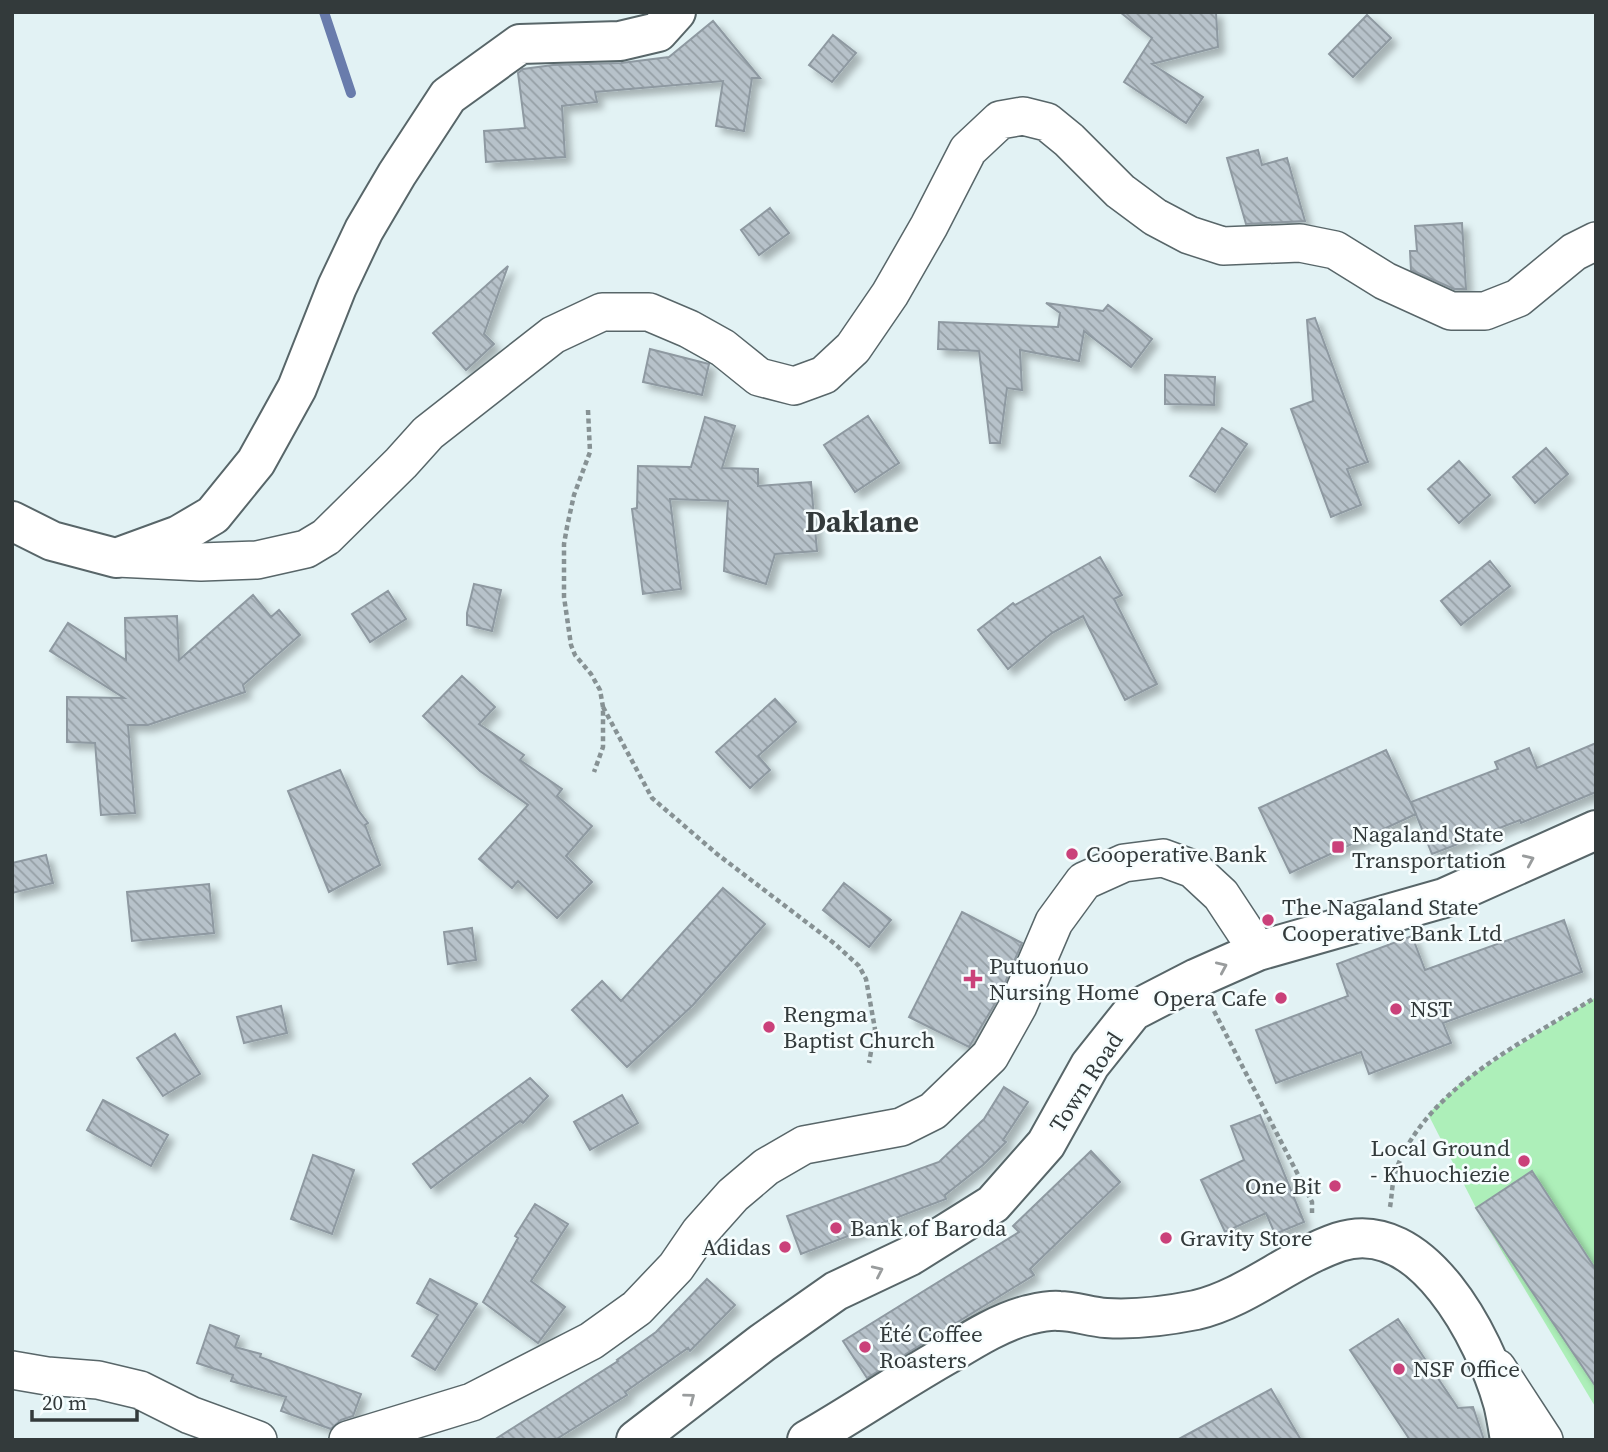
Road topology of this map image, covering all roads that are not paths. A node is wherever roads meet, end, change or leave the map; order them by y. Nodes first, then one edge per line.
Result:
1 (676, 12) edge
2 (1596, 241) edge
3 (12, 521) edge
4 (116, 558) junction
5 (1596, 830) edge
6 (1258, 951) junction
7 (1480, 1341) junction
8 (12, 1370) edge
9 (258, 1440) edge
10 (348, 1440) edge
11 (636, 1440) edge
12 (807, 1440) edge
13 (1510, 1440) edge
14 (1544, 1440) edge

1 - 4 main road
2 - 4 street
3 - 4 main road
6 -> 5 main road, Town Road
6 - 10 street
11 -> 6 main road, Town Road
7 - 12 main road
7 - 13 main road
7 - 14 street
8 - 9 street

